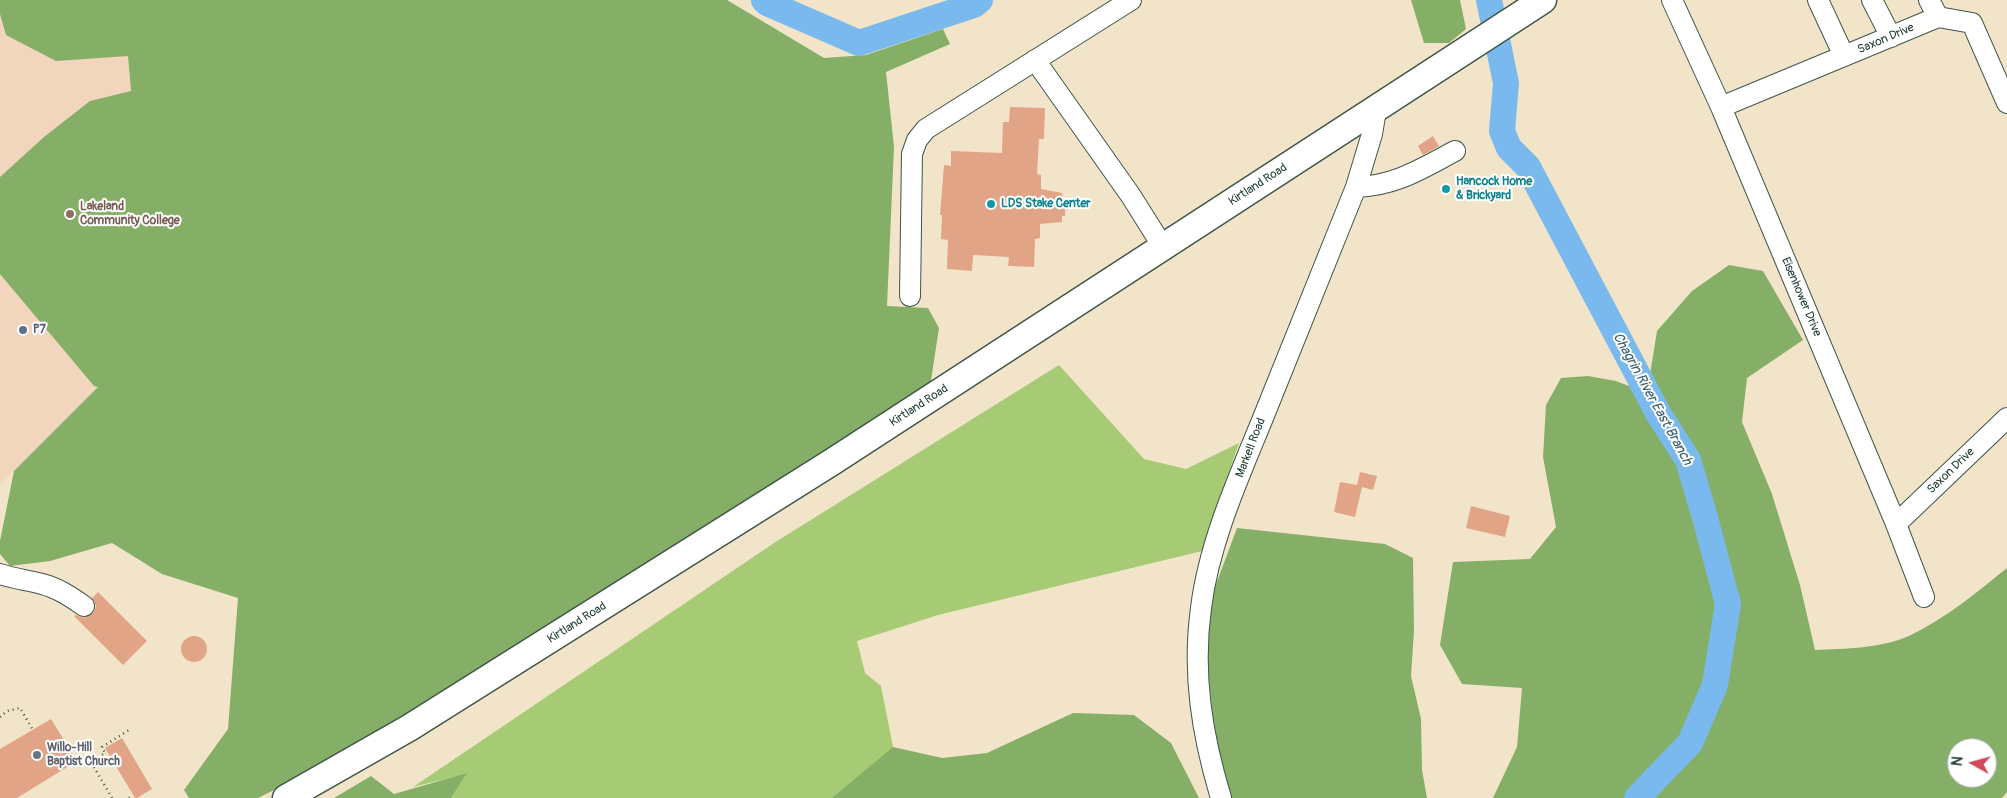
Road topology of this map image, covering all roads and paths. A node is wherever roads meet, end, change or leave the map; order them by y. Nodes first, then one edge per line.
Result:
1 (1131, 0) edge
2 (1542, 0) edge
3 (1672, 0) edge
4 (1818, 0) edge
5 (1872, 0) edge
6 (1934, 9) edge
7 (1891, 37) junction
8 (1844, 56) junction
9 (1035, 60) junction
10 (2007, 103) edge
11 (1721, 108) junction
12 (1376, 110) junction
13 (1455, 151) dead end
14 (1356, 187) junction
15 (1163, 247) junction
16 (910, 296) dead end
17 (2007, 418) edge
18 (1896, 524) junction
19 (0, 574) edge
20 (1924, 597) dead end
21 (84, 606) dead end
22 (0, 717) edge
23 (33, 730) dead end
24 (129, 730) dead end
25 (134, 795) dead end
26 (112, 798) edge
27 (129, 798) edge
28 (286, 798) edge
29 (1221, 798) edge

1 - 9 street
2 - 12 main road, Kirtland Road
3 - 11 street, Eisenhower Drive
4 - 8 street
5 - 7 street
6 - 7 street, Saxon Drive
6 - 10 street, Saxon Drive
7 - 8 street, Saxon Drive
8 - 11 street, Saxon Drive
9 - 15 street
9 - 16 street
11 - 18 street, Eisenhower Drive
12 - 14 street, Markell Road
12 - 15 main road, Kirtland Road
13 - 14 street
14 - 29 street, Markell Road
15 - 28 main road, Kirtland Road
17 - 18 street, Saxon Drive
18 - 20 street, Eisenhower Drive
19 - 21 street
22 - 23 path
24 - 26 path
25 - 27 path

